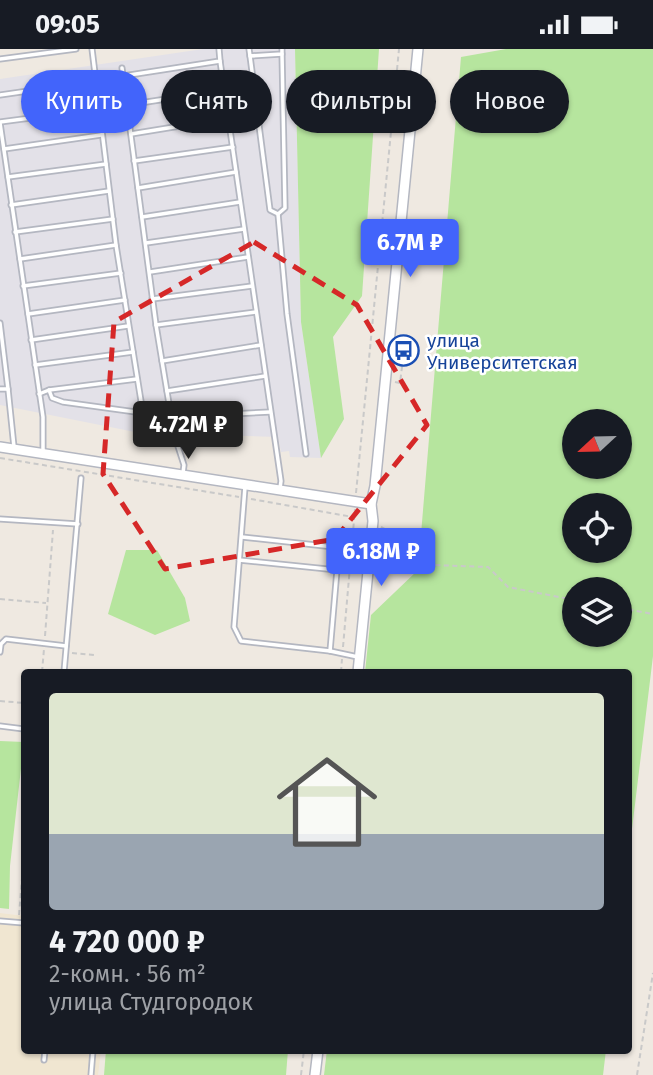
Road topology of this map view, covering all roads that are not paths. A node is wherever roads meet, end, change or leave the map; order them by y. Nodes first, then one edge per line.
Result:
1 (76, 49) edge
2 (92, 49) edge
3 (219, 49) edge
4 (249, 49) edge
5 (418, 49) edge
6 (282, 51) edge
7 (250, 56) junction
8 (0, 59) edge
9 (220, 61) junction
10 (95, 70) edge
11 (222, 70) edge
12 (147, 72) edge
13 (21, 92) edge
14 (0, 95) edge
15 (21, 120) edge
16 (0, 123) edge
17 (161, 129) edge
18 (231, 133) edge
19 (131, 134) joint
20 (101, 135) joint
21 (233, 147) junction
22 (4, 149) junction
23 (134, 161) junction
24 (106, 164) junction
25 (236, 172) junction
26 (8, 177) junction
27 (138, 188) junction
28 (109, 191) junction
29 (240, 202) junction
30 (11, 205) junction
31 (278, 214) junction
32 (142, 217) junction
33 (113, 219) junction
34 (244, 229) junction
35 (15, 232) junction
36 (145, 243) junction
37 (117, 245) junction
38 (248, 257) junction
39 (20, 259) junction
40 (149, 272) junction
41 (121, 273) junction
42 (23, 286) junction
43 (252, 286) junction
44 (152, 299) junction
45 (125, 300) junction
46 (256, 312) junction
47 (28, 314) junction
48 (0, 323) edge
49 (156, 325) junction
50 (128, 326) junction
51 (31, 340) junction
52 (261, 345) junction
53 (1, 347) edge
54 (133, 352) junction
55 (162, 361) junction
56 (34, 365) junction
57 (0, 370) edge
58 (6, 370) junction
59 (265, 376) junction
60 (137, 379) junction
61 (0, 389) edge
62 (8, 389) junction
63 (49, 390) junction
64 (167, 391) junction
65 (38, 394) junction
66 (270, 412) junction
67 (143, 413) junction
68 (172, 417) junction
69 (145, 426) dead end
70 (0, 447) edge
71 (14, 449) junction
72 (43, 453) junction
73 (306, 454) dead end
74 (183, 475) junction
75 (81, 478) dead end
76 (245, 485) junction
77 (279, 490) junction
78 (371, 504) junction
79 (0, 519) edge
80 (78, 524) junction
81 (241, 537) junction
82 (334, 548) dead end
83 (239, 560) junction
84 (66, 646) junction
85 (330, 651) junction
86 (0, 652) edge
87 (360, 657) junction
88 (64, 669) edge
89 (358, 669) edge
90 (0, 726) edge
91 (21, 729) edge
92 (0, 921) edge
93 (21, 923) edge
94 (45, 1054) edge
95 (93, 1054) edge
96 (318, 1054) edge
97 (44, 1060) dead end
98 (91, 1075) edge
99 (315, 1075) edge

1 - 8 lane
2 - 10 lane
3 - 9 lane
4 - 7 lane
5 - 78 street
6 - 7 lane
6 - 31 lane
7 - 31 lane
9 - 11 lane
9 - 12 lane
13 - 14 lane
15 - 16 lane
16 - 22 lane
17 - 19 lane
18 - 21 lane
19 - 23 lane
20 - 22 lane
20 - 24 lane
21 - 23 lane
21 - 25 lane
22 - 26 lane
23 - 27 lane
24 - 26 lane
24 - 28 lane
25 - 27 lane
25 - 29 lane
26 - 30 lane
27 - 32 lane
28 - 30 lane
28 - 33 lane
29 - 32 lane
29 - 34 lane
30 - 35 lane
31 - 73 lane
32 - 36 lane
33 - 35 lane
33 - 37 lane
34 - 36 lane
34 - 38 lane
35 - 39 lane
36 - 40 lane
37 - 39 lane
37 - 41 lane
38 - 40 lane
38 - 43 lane
39 - 42 lane
40 - 44 lane
41 - 42 lane
41 - 45 lane
42 - 47 lane
43 - 44 lane
43 - 46 lane
44 - 49 lane
45 - 47 lane
45 - 50 lane
46 - 49 lane
46 - 52 lane
47 - 51 lane
48 - 53 lane
49 - 55 lane
50 - 51 lane
50 - 54 lane
51 - 56 lane
52 - 55 lane
52 - 59 lane
53 - 58 lane
54 - 56 lane
54 - 60 lane
55 - 64 lane
56 - 65 lane
57 - 58 lane
58 - 62 lane
59 - 64 lane
59 - 66 lane
60 - 63 lane
60 - 67 lane
61 - 62 lane
62 - 71 lane
63 - 65 lane
63 - 67 lane
64 - 68 lane
65 - 72 lane
66 - 68 lane
66 - 77 lane
67 - 69 lane
68 - 74 lane
70 - 71 street
71 - 72 street
72 - 74 street
74 - 76 street
75 - 80 lane
76 - 77 street
76 - 81 lane
77 - 78 street
78 - 87 street
79 - 80 lane
80 - 84 lane
81 - 82 lane
81 - 83 lane
83 - 85 lane
83 - 85 lane
84 - 86 lane
84 - 88 lane
85 - 87 lane
87 - 89 street
90 - 91 lane
92 - 93 lane
94 - 97 lane
95 - 98 lane
96 - 99 street

